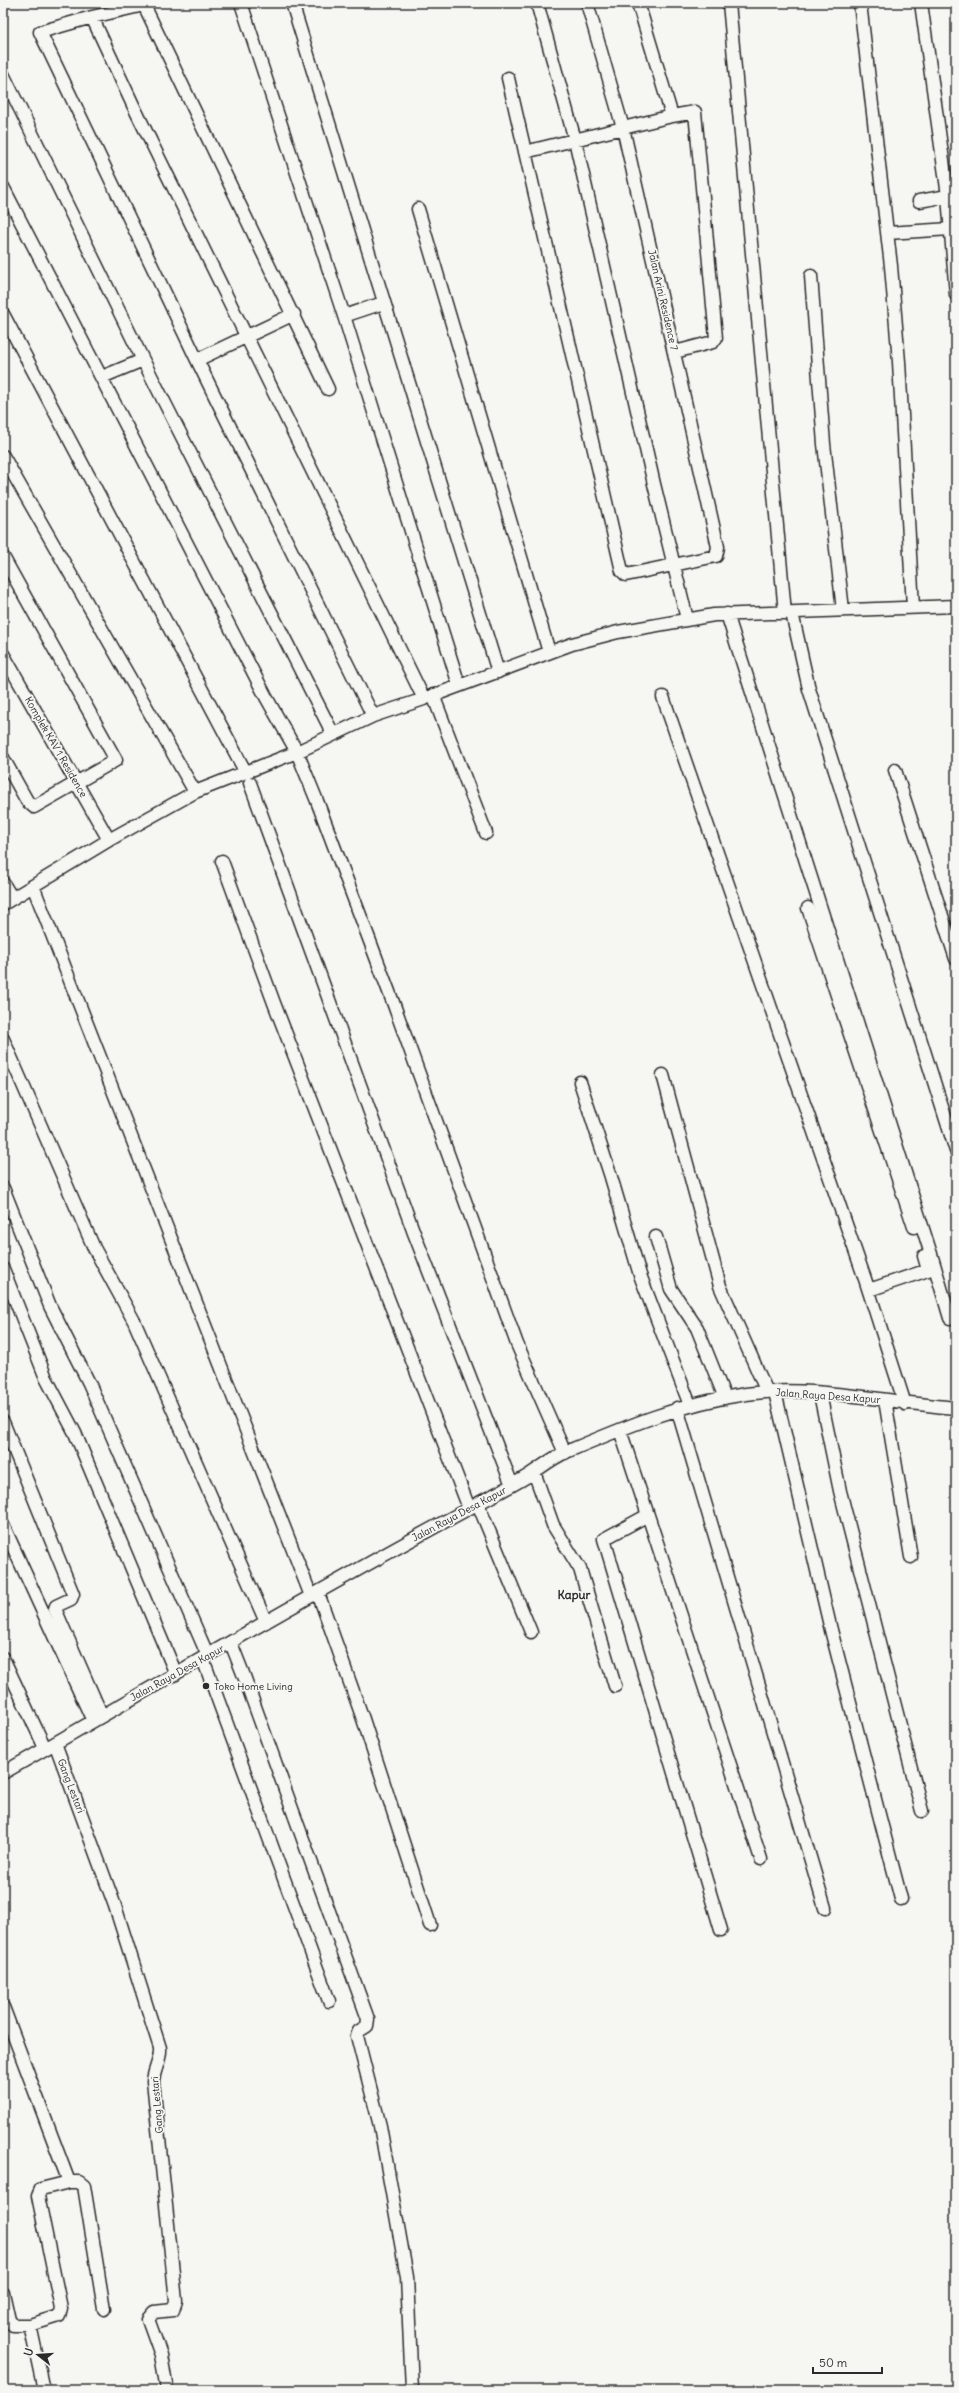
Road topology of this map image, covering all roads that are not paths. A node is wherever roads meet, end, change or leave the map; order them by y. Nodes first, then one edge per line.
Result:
1 (241, 3) edge
2 (292, 3) edge
3 (537, 3) edge
4 (587, 3) edge
5 (638, 3) edge
6 (729, 3) edge
7 (860, 3) edge
8 (921, 3) edge
9 (92, 16) junction
10 (3, 74) edge
11 (508, 78) dead end
12 (672, 116) junction
13 (623, 128) junction
14 (575, 140) junction
15 (525, 152) junction
16 (3, 187) edge
17 (948, 196) junction
18 (919, 201) dead end
19 (418, 209) dead end
20 (952, 222) edge
21 (887, 233) junction
22 (811, 276) dead end
23 (956, 295) edge
24 (383, 303) junction
25 (3, 314) edge
26 (294, 314) junction
27 (344, 316) junction
28 (246, 337) junction
29 (675, 352) junction
30 (143, 360) junction
31 (196, 360) junction
32 (102, 377) junction
33 (328, 389) dead end
34 (3, 456) edge
35 (3, 557) edge
36 (672, 564) junction
37 (913, 606) junction
38 (956, 606) edge
39 (843, 610) junction
40 (788, 613) junction
41 (727, 614) junction
42 (687, 619) junction
43 (550, 652) junction
44 (3, 654) edge
45 (498, 672) junction
46 (459, 685) junction
47 (429, 697) junction
48 (663, 697) dead end
49 (373, 716) junction
50 (333, 734) junction
51 (297, 752) junction
52 (3, 758) edge
53 (895, 770) dead end
54 (245, 771) junction
55 (76, 783) junction
56 (250, 783) dead end
57 (195, 792) junction
58 (486, 833) dead end
59 (109, 840) junction
60 (222, 861) dead end
61 (3, 883) edge
62 (33, 886) junction
63 (7, 901) edge
64 (808, 908) dead end
65 (956, 959) edge
66 (3, 1039) edge
67 (663, 1075) dead end
68 (580, 1082) dead end
69 (956, 1151) edge
70 (3, 1188) edge
71 (656, 1237) dead end
72 (3, 1269) edge
73 (869, 1290) junction
74 (950, 1318) dead end
75 (771, 1392) junction
76 (820, 1394) junction
77 (724, 1398) junction
78 (885, 1400) junction
79 (905, 1404) junction
80 (690, 1406) junction
81 (677, 1408) junction
82 (956, 1408) edge
83 (3, 1422) edge
84 (620, 1430) junction
85 (565, 1453) junction
86 (534, 1472) junction
87 (512, 1485) junction
88 (474, 1506) junction
89 (648, 1515) junction
90 (3, 1525) edge
91 (911, 1557) dead end
92 (314, 1595) junction
93 (266, 1622) junction
94 (531, 1632) dead end
95 (231, 1643) junction
96 (206, 1657) junction
97 (3, 1658) edge
98 (176, 1674) junction
99 (615, 1686) dead end
100 (97, 1718) junction
101 (50, 1746) junction
102 (4, 1771) edge
103 (922, 1810) dead end
104 (761, 1860) dead end
105 (901, 1899) dead end
106 (825, 1908) dead end
107 (430, 1925) dead end
108 (721, 1930) dead end
109 (329, 2000) dead end
110 (3, 2007) edge
111 (69, 2182) junction
112 (3, 2293) edge
113 (104, 2309) dead end
114 (30, 2325) junction
115 (44, 2390) edge
116 (168, 2390) edge
117 (412, 2390) edge

1 - 27 street
2 - 24 street
3 - 14 street
4 - 13 street, Jalan Arini Residence 7
5 - 12 street
6 - 40 street
7 - 21 street
8 - 17 street
9 - 26 street
9 - 28 street
9 - 31 street
10 - 30 street
11 - 15 street, Jalan Arini Residence 7
12 - 13 street
12 - 29 street
13 - 14 street
13 - 29 street, Jalan Arini Residence 7
14 - 15 street
14 - 36 street
15 - 36 street, Jalan Arini Residence 7
16 - 32 street
17 - 18 street
17 - 20 street
19 - 43 street
20 - 21 street
20 - 23 street
21 - 37 street
22 - 39 street
24 - 27 street
24 - 45 street
25 - 54 street
26 - 28 street
26 - 33 street
27 - 46 street
28 - 31 street
28 - 47 street
29 - 36 street, Jalan Arini Residence 7
30 - 32 street
30 - 50 street
31 - 49 street
32 - 51 street
34 - 57 street
35 - 55 street
36 - 42 street
37 - 38 street
37 - 39 street
39 - 40 street
40 - 41 street
40 - 69 street
41 - 42 street
41 - 74 street
42 - 43 street
43 - 45 street
44 - 55 street, Komplek KAV 1 Residence
45 - 46 street
46 - 47 street
47 - 49 street
47 - 58 street
48 - 73 street
49 - 50 street
50 - 51 street
51 - 54 street
51 - 85 street
52 - 55 street
53 - 65 street
54 - 57 street
55 - 59 street, Komplek KAV 1 Residence
56 - 87 street
57 - 59 street
59 - 62 street
60 - 88 street
61 - 63 street
62 - 63 street
62 - 92 street
64 - 73 street
66 - 93 street
67 - 75 street
68 - 80 street
70 - 96 street
71 - 77 street
72 - 98 street
73 - 79 street
75 - 76 street, Jalan Raya Desa Kapur
75 - 77 street, Jalan Raya Desa Kapur
75 - 105 street
76 - 78 street, Jalan Raya Desa Kapur
76 - 103 street
77 - 80 street, Jalan Raya Desa Kapur
78 - 79 street, Jalan Raya Desa Kapur
78 - 91 street
79 - 82 street, Jalan Raya Desa Kapur
80 - 81 street, Jalan Raya Desa Kapur
81 - 84 street, Jalan Raya Desa Kapur
81 - 106 street
83 - 100 street
84 - 85 street, Jalan Raya Desa Kapur
84 - 89 street
85 - 86 street, Jalan Raya Desa Kapur
86 - 87 street, Jalan Raya Desa Kapur
86 - 99 street
87 - 88 street, Jalan Raya Desa Kapur
88 - 92 street, Jalan Raya Desa Kapur
88 - 94 street
89 - 104 street
89 - 108 street
90 - 100 street
92 - 93 street, Jalan Raya Desa Kapur
92 - 107 street
93 - 95 street, Jalan Raya Desa Kapur
95 - 96 street, Jalan Raya Desa Kapur
95 - 117 street
96 - 98 street, Jalan Raya Desa Kapur
96 - 109 street
97 - 101 street
98 - 100 street, Jalan Raya Desa Kapur
100 - 101 street, Jalan Raya Desa Kapur
101 - 102 street, Jalan Raya Desa Kapur
101 - 116 street, Gang Lestari
110 - 111 street
111 - 113 street
111 - 114 street
112 - 114 street
114 - 115 street

